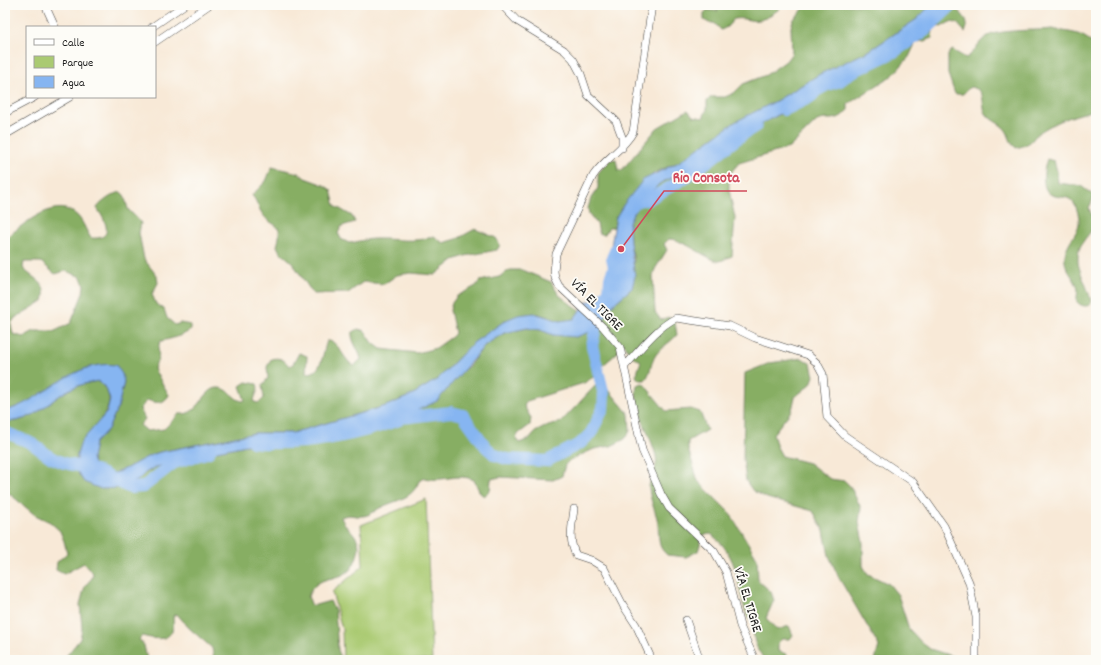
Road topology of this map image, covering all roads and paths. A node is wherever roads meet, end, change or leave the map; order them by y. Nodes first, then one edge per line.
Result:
1 (45, 5) edge
2 (184, 5) edge
3 (210, 5) edge
4 (502, 5) edge
5 (652, 5) edge
6 (55, 26) edge
7 (153, 26) edge
8 (156, 41) edge
9 (33, 98) edge
10 (68, 98) edge
11 (5, 113) edge
12 (5, 135) edge
13 (622, 148) junction
14 (625, 366) junction
15 (574, 510) dead end
16 (686, 620) dead end
17 (652, 660) edge
18 (700, 660) edge
19 (755, 660) edge
20 (976, 660) edge

1 - 6 street
2 - 7 street
3 - 8 street
4 - 13 street
5 - 13 street, VÍA EL TIGRE
9 - 11 street
10 - 12 street
13 - 14 street, VÍA EL TIGRE
14 - 19 street, VÍA EL TIGRE
14 - 20 street
15 - 17 street
16 - 18 street

